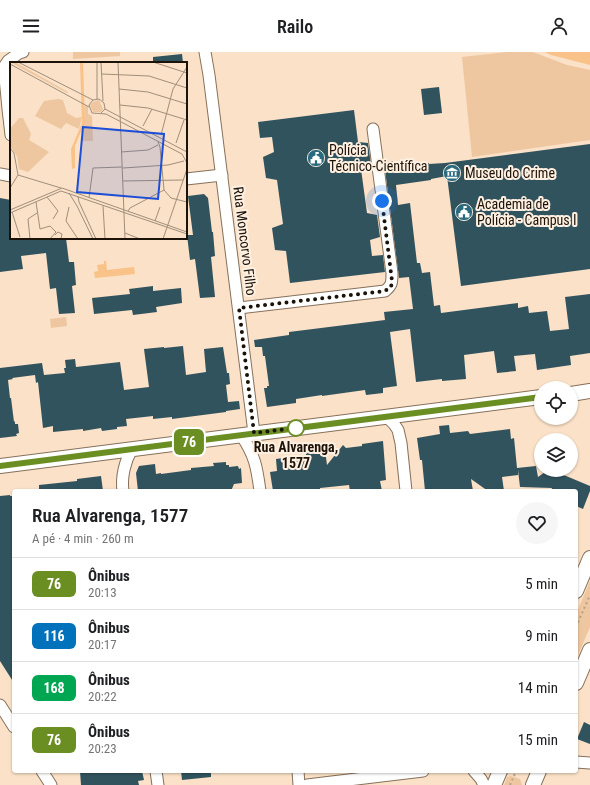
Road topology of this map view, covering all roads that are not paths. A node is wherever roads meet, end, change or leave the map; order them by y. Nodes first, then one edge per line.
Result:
1 (23, 52) edge
2 (205, 52) edge
3 (10, 127) edge
4 (373, 129) dead end
5 (0, 174) edge
6 (222, 175) junction
7 (10, 176) edge
8 (187, 179) edge
9 (239, 308) junction
10 (590, 391) edge
11 (578, 393) edge
12 (534, 398) edge
13 (387, 417) junction
14 (248, 434) junction
15 (132, 449) junction
16 (0, 466) edge
17 (123, 489) edge
18 (260, 489) edge
19 (406, 489) edge
20 (590, 558) edge
21 (578, 586) edge
22 (590, 650) edge
23 (578, 678) edge
24 (0, 705) edge
25 (12, 724) edge
26 (578, 762) edge
27 (590, 763) edge
28 (43, 773) edge
29 (156, 773) edge
30 (298, 773) edge
31 (406, 773) edge
32 (476, 773) edge
33 (499, 773) edge
34 (538, 773) edge
35 (51, 785) edge
36 (158, 785) edge
37 (299, 785) edge
38 (307, 785) edge
39 (484, 785) edge
40 (494, 785) edge
41 (533, 785) edge

1 - 3 street
2 - 6 street, Rua Moncorvo Filho
4 - 9 street
5 - 7 street
6 - 8 street
6 - 9 street, Rua Moncorvo Filho
9 - 14 street, Rua Moncorvo Filho
10 - 11 main road
12 - 13 main road
13 - 14 main road
13 - 19 street
14 - 15 main road
14 - 18 street, Rua Moncorvo Filho
15 - 16 main road
15 - 17 street
20 - 21 main road
22 - 23 main road
24 - 25 street
26 - 27 street
28 - 35 street
29 - 36 street
30 - 37 street
31 - 38 street
32 - 39 street
33 - 40 main road
34 - 41 main road

